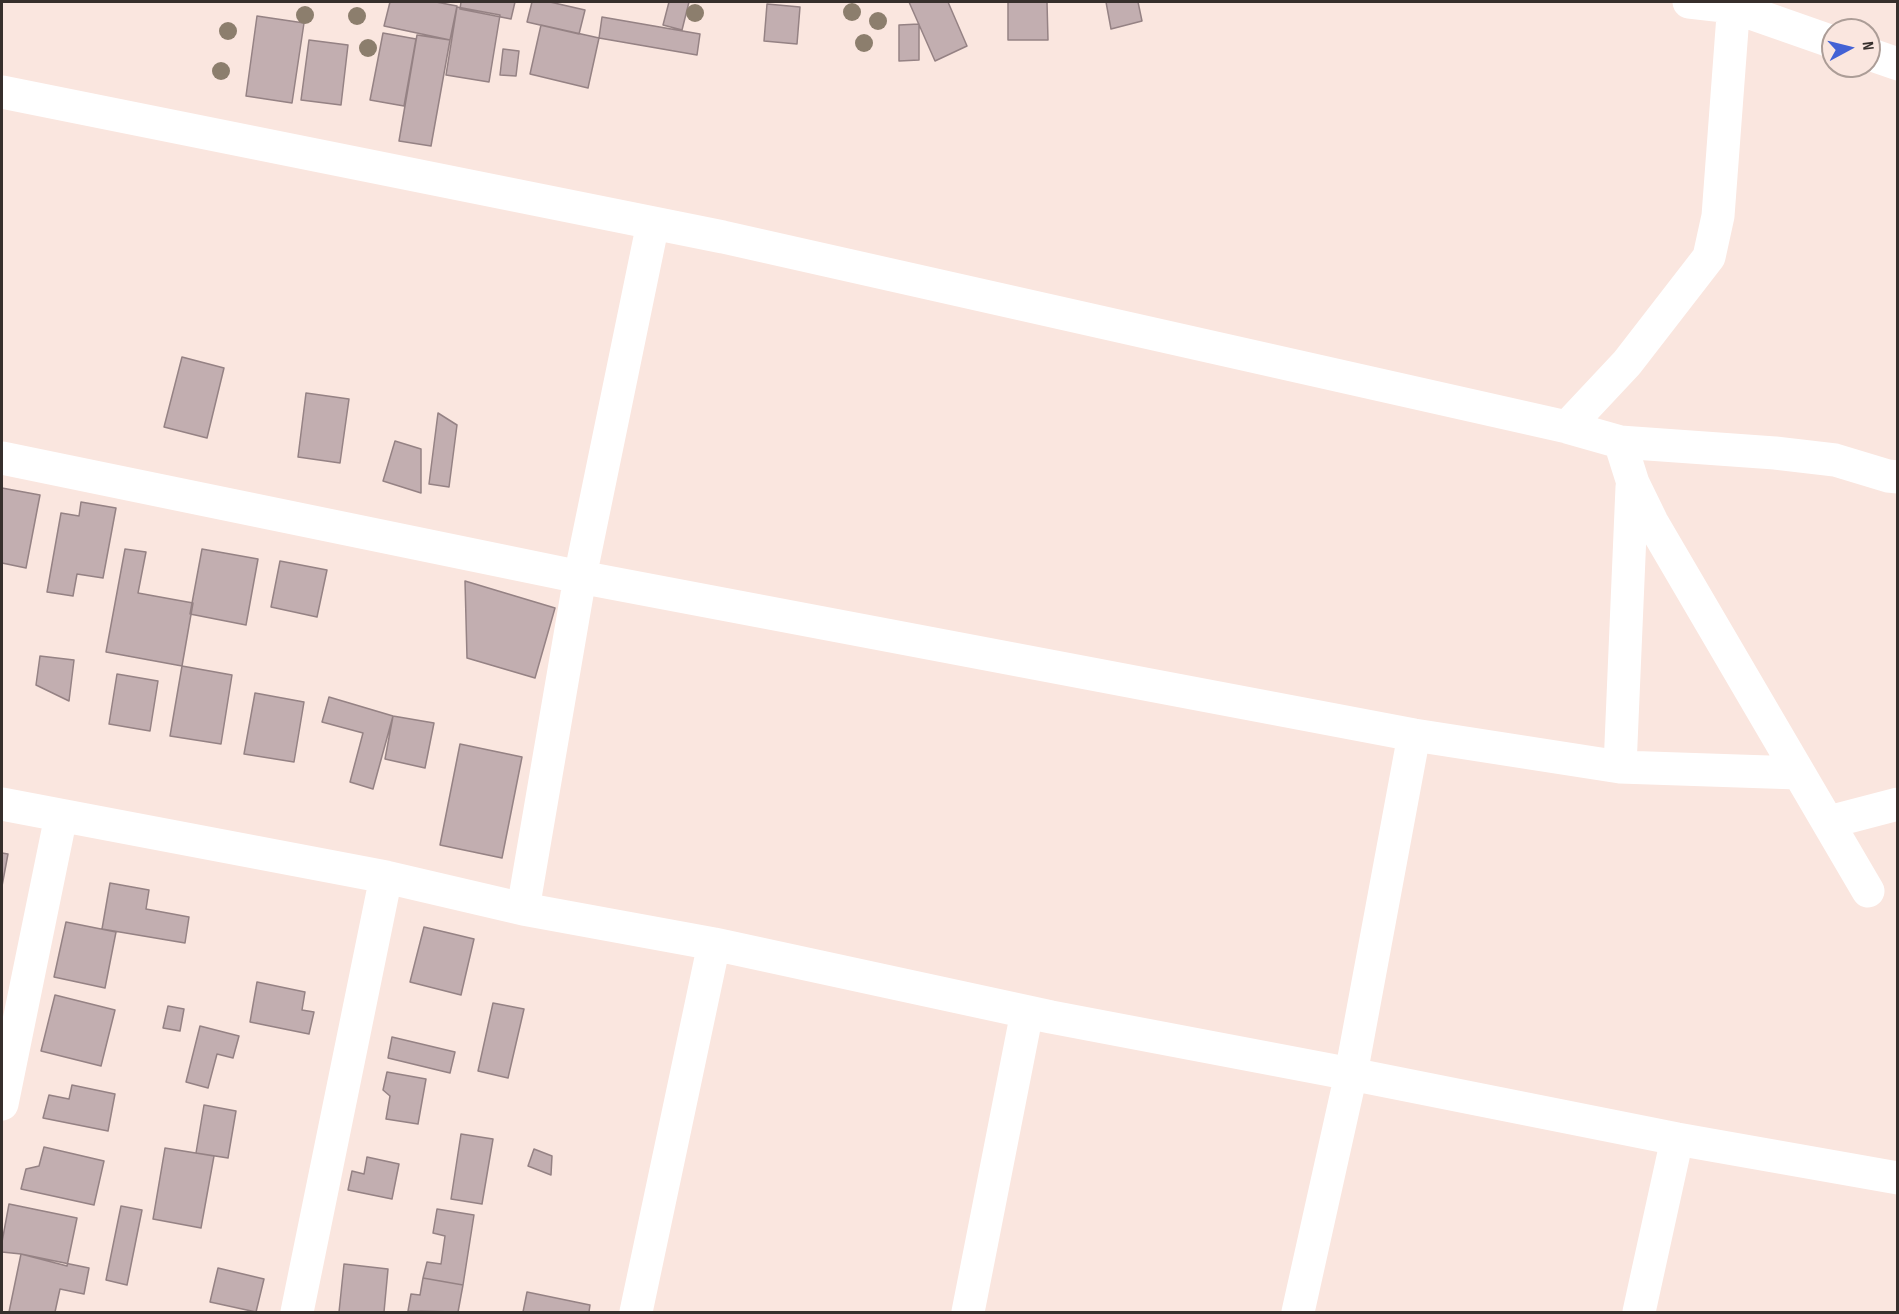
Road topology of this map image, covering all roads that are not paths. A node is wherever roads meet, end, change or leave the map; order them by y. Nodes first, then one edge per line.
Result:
1 (1689, 2) edge
2 (1734, 4) edge
3 (1821, 37) edge
4 (1881, 58) edge
5 (1898, 64) edge
6 (2, 92) edge
7 (653, 223) junction
8 (1567, 427) junction
9 (1620, 442) junction
10 (2, 458) edge
11 (1898, 477) edge
12 (1632, 483) junction
13 (580, 577) junction
14 (1414, 735) junction
15 (1620, 767) junction
16 (1798, 773) junction
17 (2, 804) edge
18 (1898, 804) edge
19 (61, 816) junction
20 (1829, 822) junction
21 (386, 877) junction
22 (1868, 891) dead end
23 (523, 909) junction
24 (714, 944) junction
25 (1027, 1012) junction
26 (1351, 1074) junction
27 (2, 1104) edge
28 (1677, 1139) junction
29 (1898, 1178) edge
30 (297, 1312) edge
31 (636, 1312) edge
32 (968, 1312) edge
33 (1298, 1312) edge
34 (1639, 1312) edge

1 - 2 street
2 - 3 street
2 - 8 street
4 - 5 street
6 - 7 street
7 - 8 street
7 - 13 street
8 - 9 street
9 - 11 street
9 - 12 street
10 - 13 street
12 - 15 street
12 - 16 street
13 - 14 street
13 - 23 street
14 - 15 street
14 - 26 street
15 - 16 street
16 - 20 street
17 - 19 street
18 - 20 street
19 - 21 street
19 - 27 street
20 - 22 street
21 - 23 street
21 - 30 street
23 - 24 street
24 - 25 street
24 - 31 street
25 - 26 street
25 - 32 street
26 - 28 street
26 - 33 street
28 - 29 street
28 - 34 street

